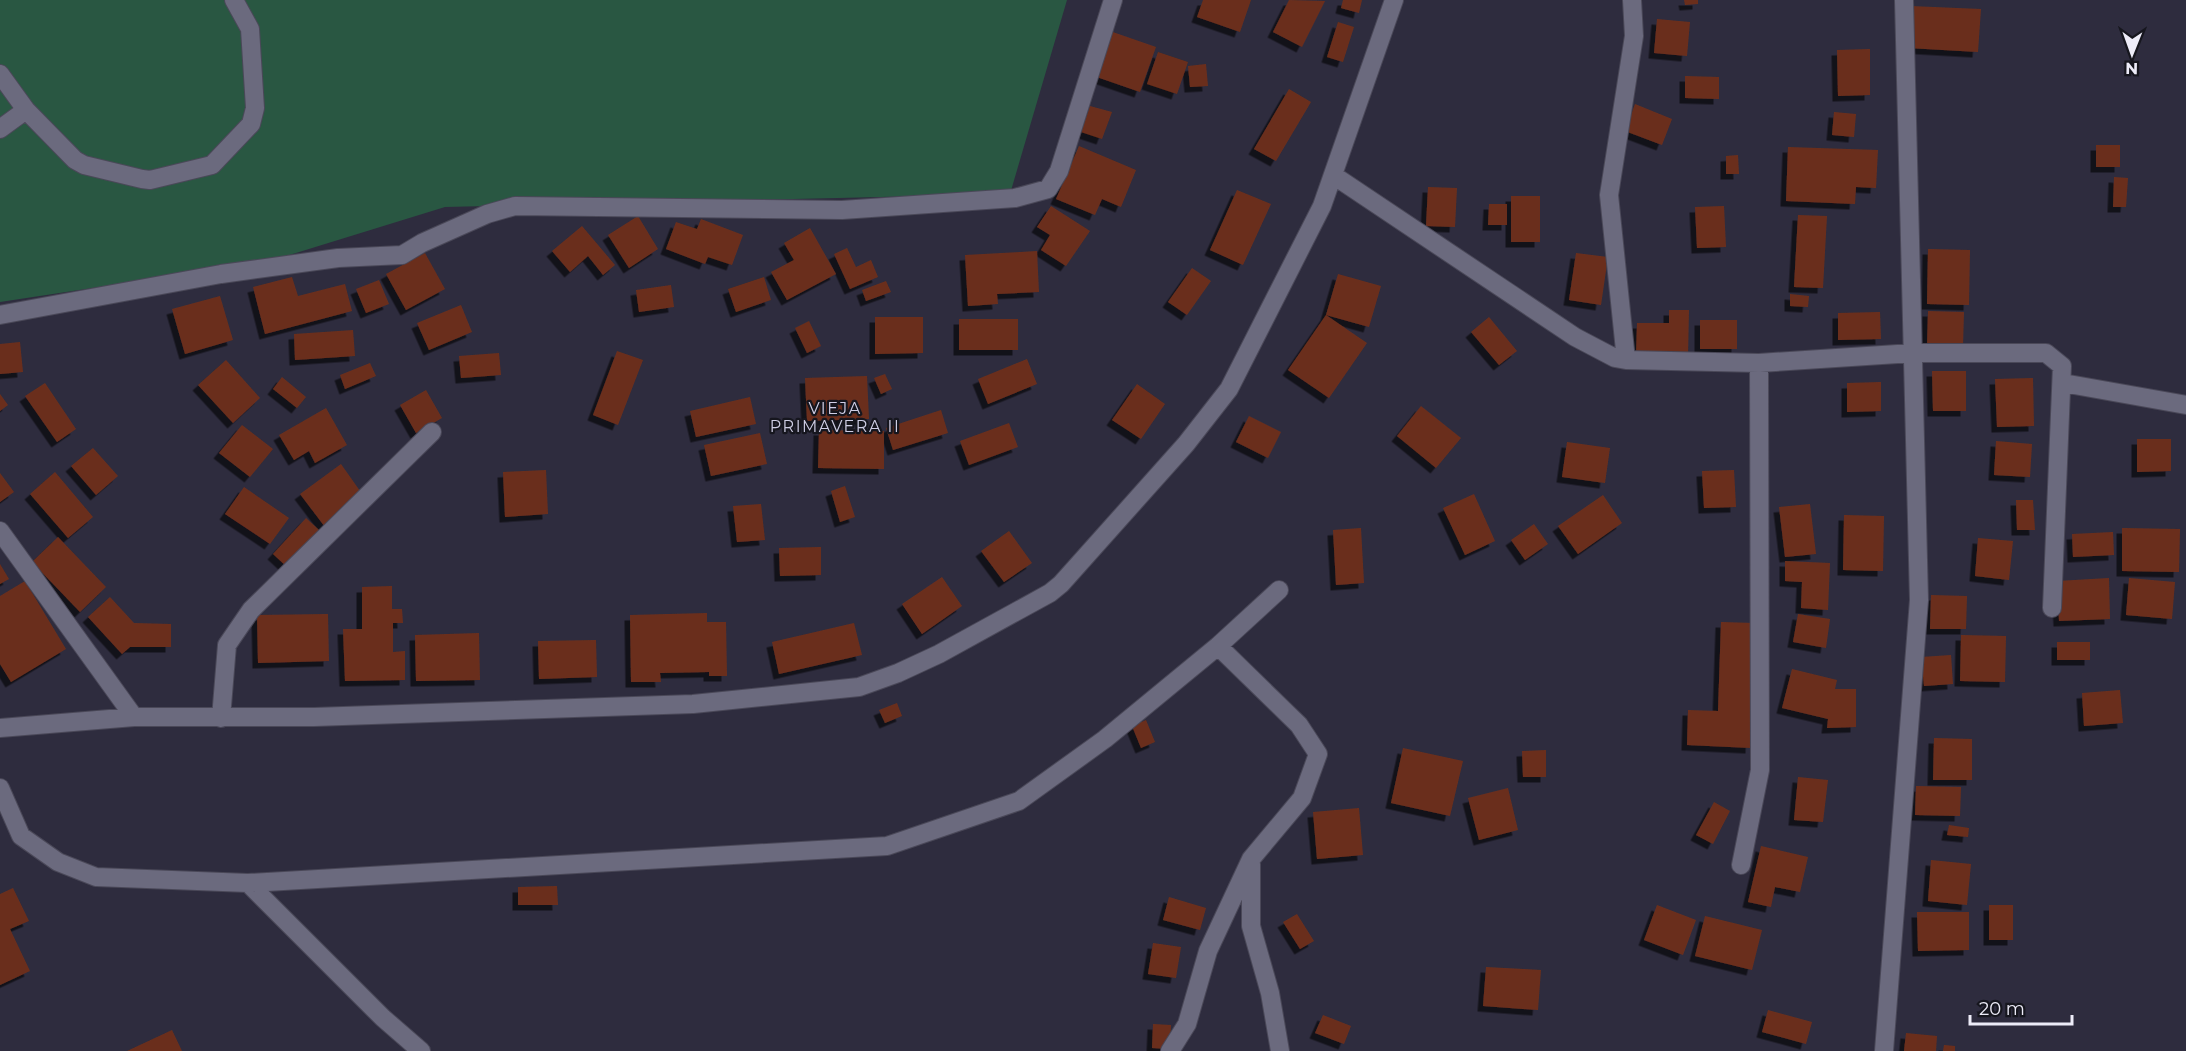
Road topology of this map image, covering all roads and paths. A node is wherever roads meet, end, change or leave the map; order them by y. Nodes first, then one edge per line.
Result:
1 (234, 0) edge
2 (1113, 0) edge
3 (1394, 0) edge
4 (1632, 0) edge
5 (1904, 0) edge
6 (0, 74) edge
7 (26, 110) junction
8 (0, 129) edge
9 (1332, 175) junction
10 (0, 315) edge
11 (1913, 353) junction
12 (1626, 360) junction
13 (1759, 363) junction
14 (2062, 383) junction
15 (2186, 405) edge
16 (432, 432) dead end
17 (0, 531) edge
18 (1279, 590) dead end
19 (2052, 608) dead end
20 (1218, 646) junction
21 (134, 717) junction
22 (221, 718) junction
23 (0, 728) edge
24 (0, 788) edge
25 (1251, 859) junction
26 (1741, 865) dead end
27 (248, 883) junction
28 (421, 1051) edge
29 (1170, 1051) edge
30 (1280, 1051) edge
31 (1884, 1051) edge

1 - 7 street
2 - 10 street
3 - 9 street
4 - 12 street
5 - 11 street
6 - 7 street
7 - 8 street
9 - 12 street
9 - 22 street
11 - 13 street
11 - 14 street
11 - 31 street
12 - 13 street
13 - 26 street
14 - 15 street
14 - 19 street
16 - 22 street
17 - 21 street
18 - 20 street
20 - 25 street
20 - 27 street
21 - 22 street
21 - 23 street
24 - 27 street
25 - 29 street
25 - 30 street
27 - 28 street

